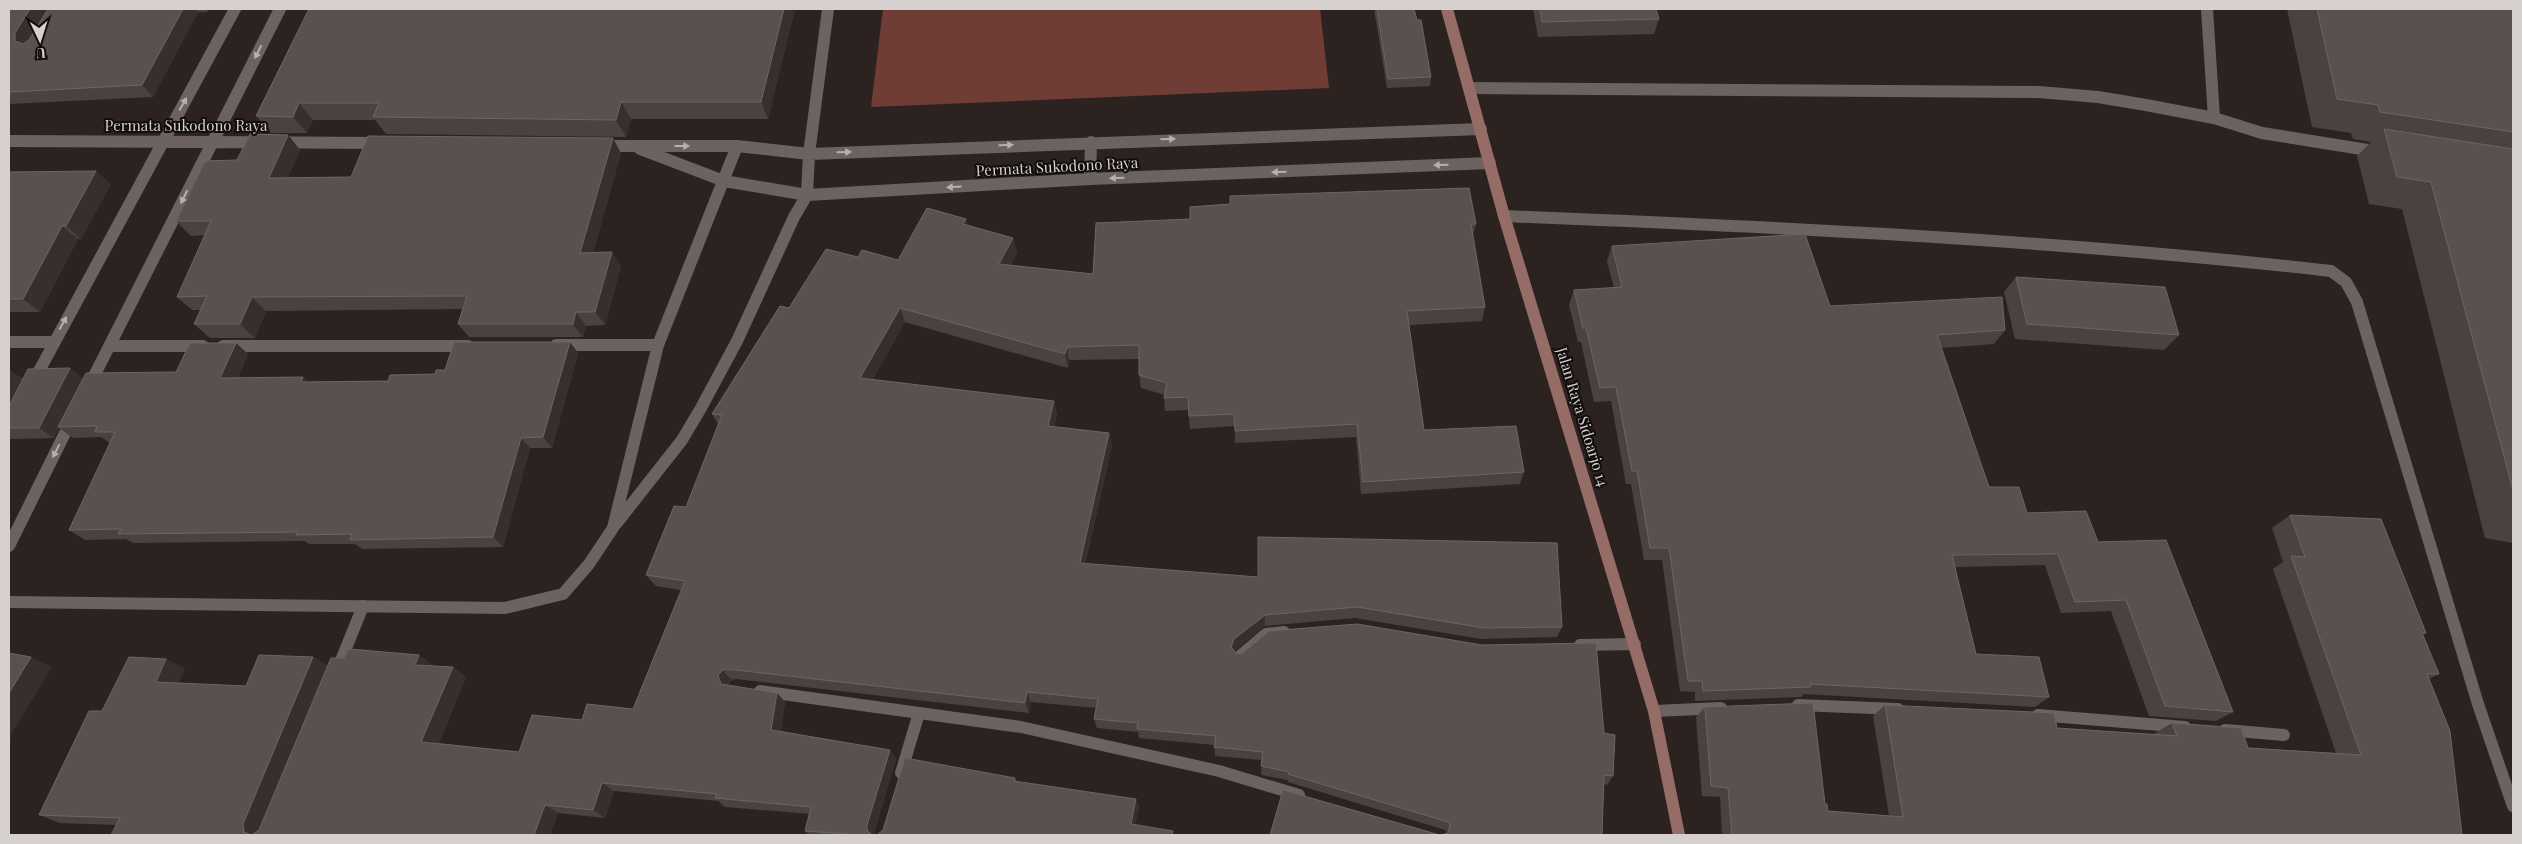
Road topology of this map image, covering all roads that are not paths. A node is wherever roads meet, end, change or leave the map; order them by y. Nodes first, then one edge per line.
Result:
1 (236, 9) edge
2 (280, 9) edge
3 (828, 9) edge
4 (1447, 9) edge
5 (2207, 9) edge
6 (1470, 88) junction
7 (2214, 118) junction
8 (1481, 129) junction
9 (163, 140) junction
10 (9, 141) edge
11 (212, 141) junction
12 (1091, 142) junction
13 (388, 143) edge
14 (594, 146) edge
15 (633, 146) junction
16 (738, 146) junction
17 (809, 154) junction
18 (2396, 155) edge
19 (1490, 163) junction
20 (1090, 179) junction
21 (724, 181) junction
22 (807, 195) junction
23 (1504, 216) junction
24 (9, 342) edge
25 (53, 342) junction
26 (658, 345) junction
27 (109, 346) junction
28 (479, 346) edge
29 (539, 346) edge
30 (28, 391) edge
31 (613, 528) junction
32 (9, 546) edge
33 (9, 602) edge
34 (363, 606) junction
35 (1302, 631) edge
36 (1634, 644) junction
37 (1567, 645) edge
38 (1240, 656) edge
39 (330, 687) edge
40 (744, 689) edge
41 (1787, 705) edge
42 (1740, 707) edge
43 (1916, 709) edge
44 (1654, 711) junction
45 (919, 713) junction
46 (2023, 714) edge
47 (2284, 735) dead end
48 (896, 788) edge
49 (1312, 798) edge
50 (2513, 806) edge
51 (1679, 835) edge

9 -> 1 street
2 -> 11 street
3 - 17 street
4 - 6 main road, Jalan Raya Sidoarjo 14
5 - 7 street
6 - 7 street
6 - 8 main road, Jalan Raya Sidoarjo 14
7 - 18 street
12 -> 8 street, Permata Sukodono Raya
8 - 19 main road, Jalan Raya Sidoarjo 14
9 - 10 street, Permata Sukodono Raya
9 - 11 street, Permata Sukodono Raya
25 -> 9 street
11 - 13 street, Permata Sukodono Raya
11 -> 27 street
17 -> 12 street, Permata Sukodono Raya
12 - 20 street
14 - 15 street, Permata Sukodono Raya
15 -> 16 street, Permata Sukodono Raya
15 - 21 street, Permata Sukodono Raya
16 - 17 street, Permata Sukodono Raya
16 - 21 street
17 - 22 street
19 -> 20 street, Permata Sukodono Raya
19 - 23 main road, Jalan Raya Sidoarjo 14
20 -> 22 street, Permata Sukodono Raya
21 - 22 street, Permata Sukodono Raya
21 - 26 street
22 - 31 street
23 - 36 main road, Jalan Raya Sidoarjo 14
23 - 50 street
24 - 25 street
25 - 30 street
26 - 29 street
26 - 31 street
27 - 28 street
27 -> 32 street
31 - 34 street
33 - 34 street
34 - 39 street
35 - 38 street
36 - 37 street
36 - 44 main road, Jalan Raya Sidoarjo 14
40 - 45 street
41 - 43 street
42 - 44 street
44 - 51 main road, Jalan Raya Sidoarjo 14
45 - 48 street
45 - 49 street
46 - 47 street

